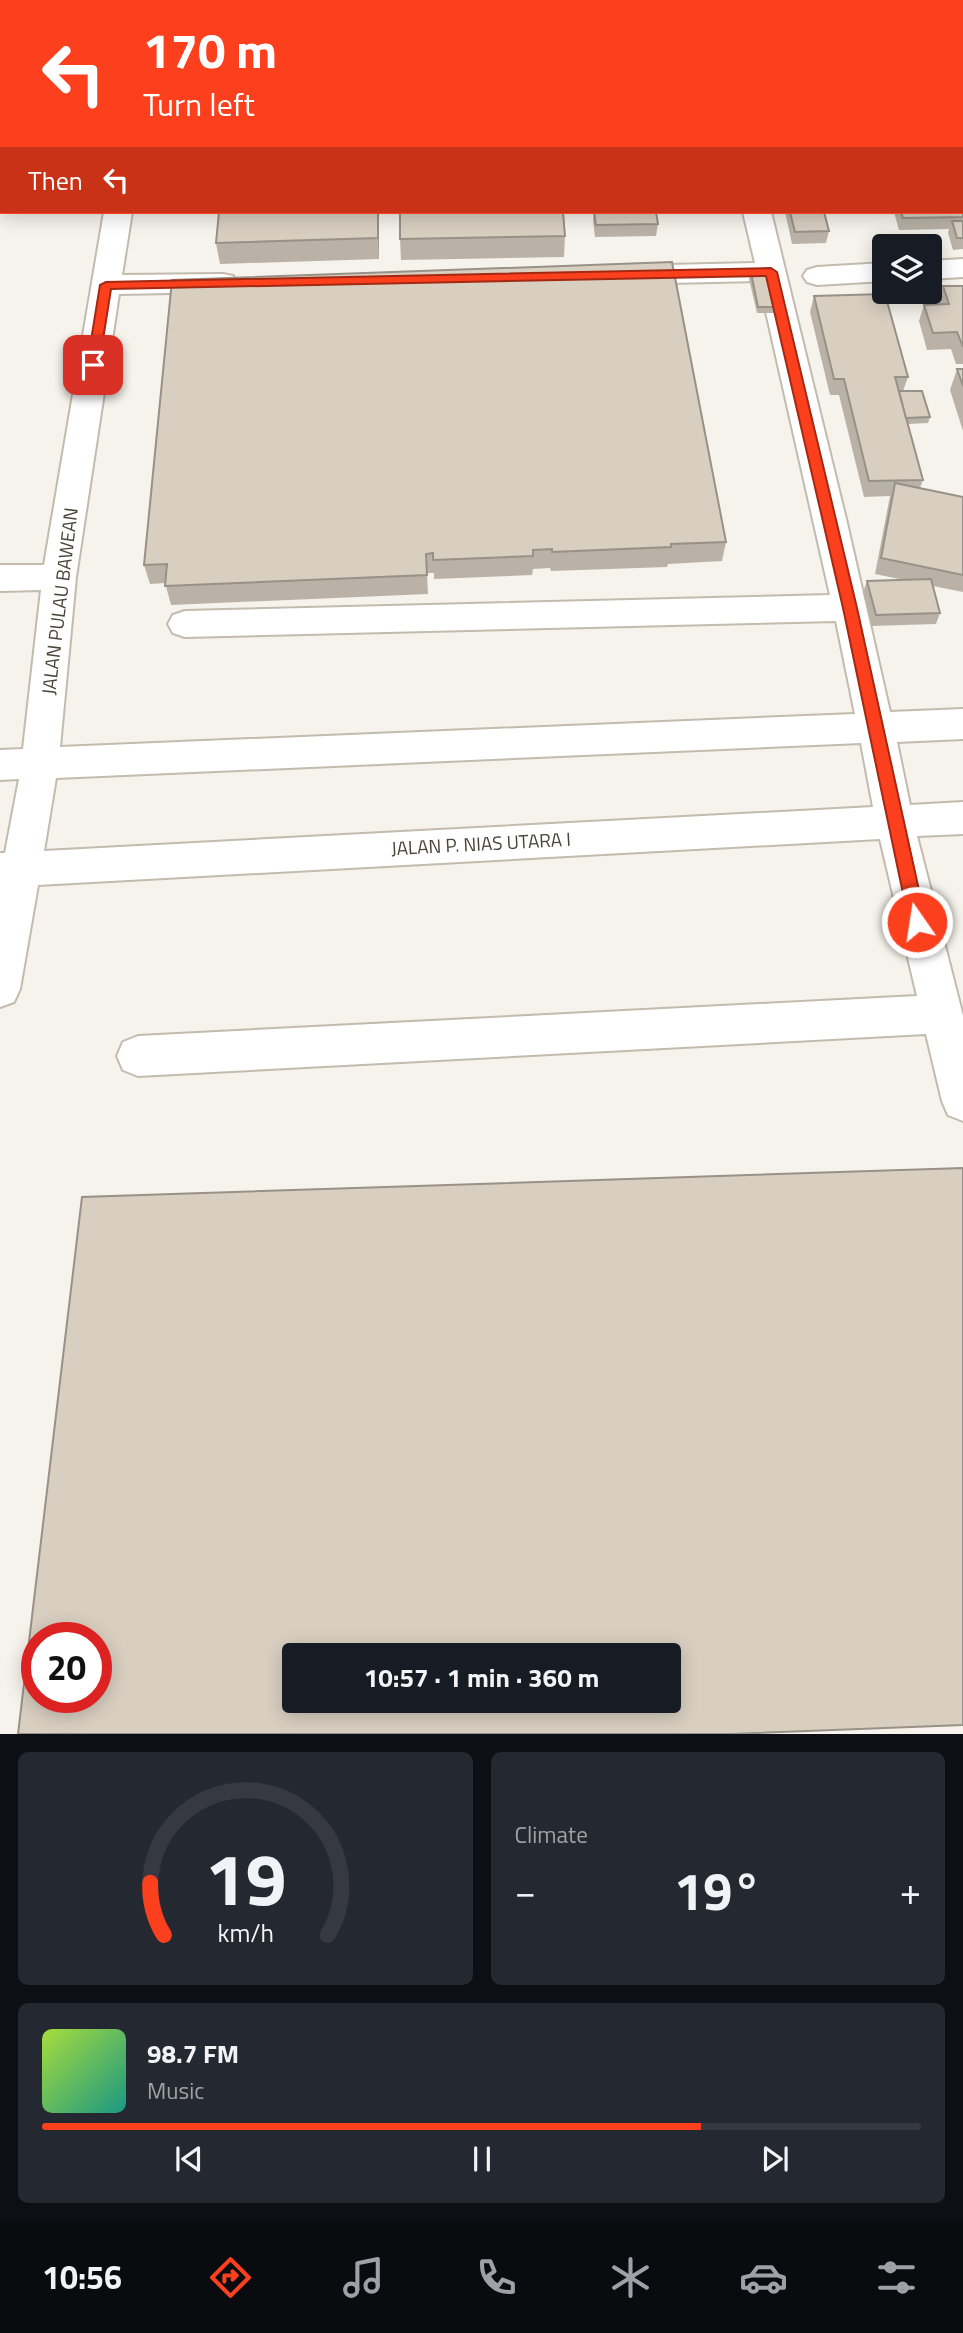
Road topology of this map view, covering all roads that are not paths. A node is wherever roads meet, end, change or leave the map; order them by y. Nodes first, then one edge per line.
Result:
1 (118, 214) edge
2 (757, 214) edge
3 (963, 268) edge
4 (942, 269) edge
5 (771, 272) junction
6 (872, 273) edge
7 (591, 275) edge
8 (817, 276) dead end
9 (245, 282) edge
10 (106, 285) junction
11 (59, 577) junction
12 (0, 578) edge
13 (850, 608) junction
14 (186, 624) dead end
15 (963, 724) edge
16 (874, 727) junction
17 (40, 764) junction
18 (0, 765) edge
19 (963, 818) edge
20 (894, 820) junction
21 (11, 870) edge
22 (0, 989) edge
23 (942, 1014) junction
24 (138, 1056) dead end
25 (963, 1101) edge

1 - 10 street, JALAN PULAU BAWEAN
2 - 5 street
3 - 4 street
5 - 7 street
5 - 13 street
6 - 8 street
9 - 10 street
10 - 11 street, JALAN PULAU BAWEAN
11 - 12 street
11 - 17 street, JALAN PULAU BAWEAN
13 - 14 street
13 - 16 street
15 - 16 street
16 - 17 street
16 - 20 street
17 - 18 street
17 - 21 street, JALAN PULAU BAWEAN
19 - 20 street, JALAN P. NIAS UTARA I
20 - 21 street, JALAN P. NIAS UTARA I
20 - 23 street
21 - 22 street, JALAN PULAU BAWEAN
23 - 24 street
23 - 25 street

